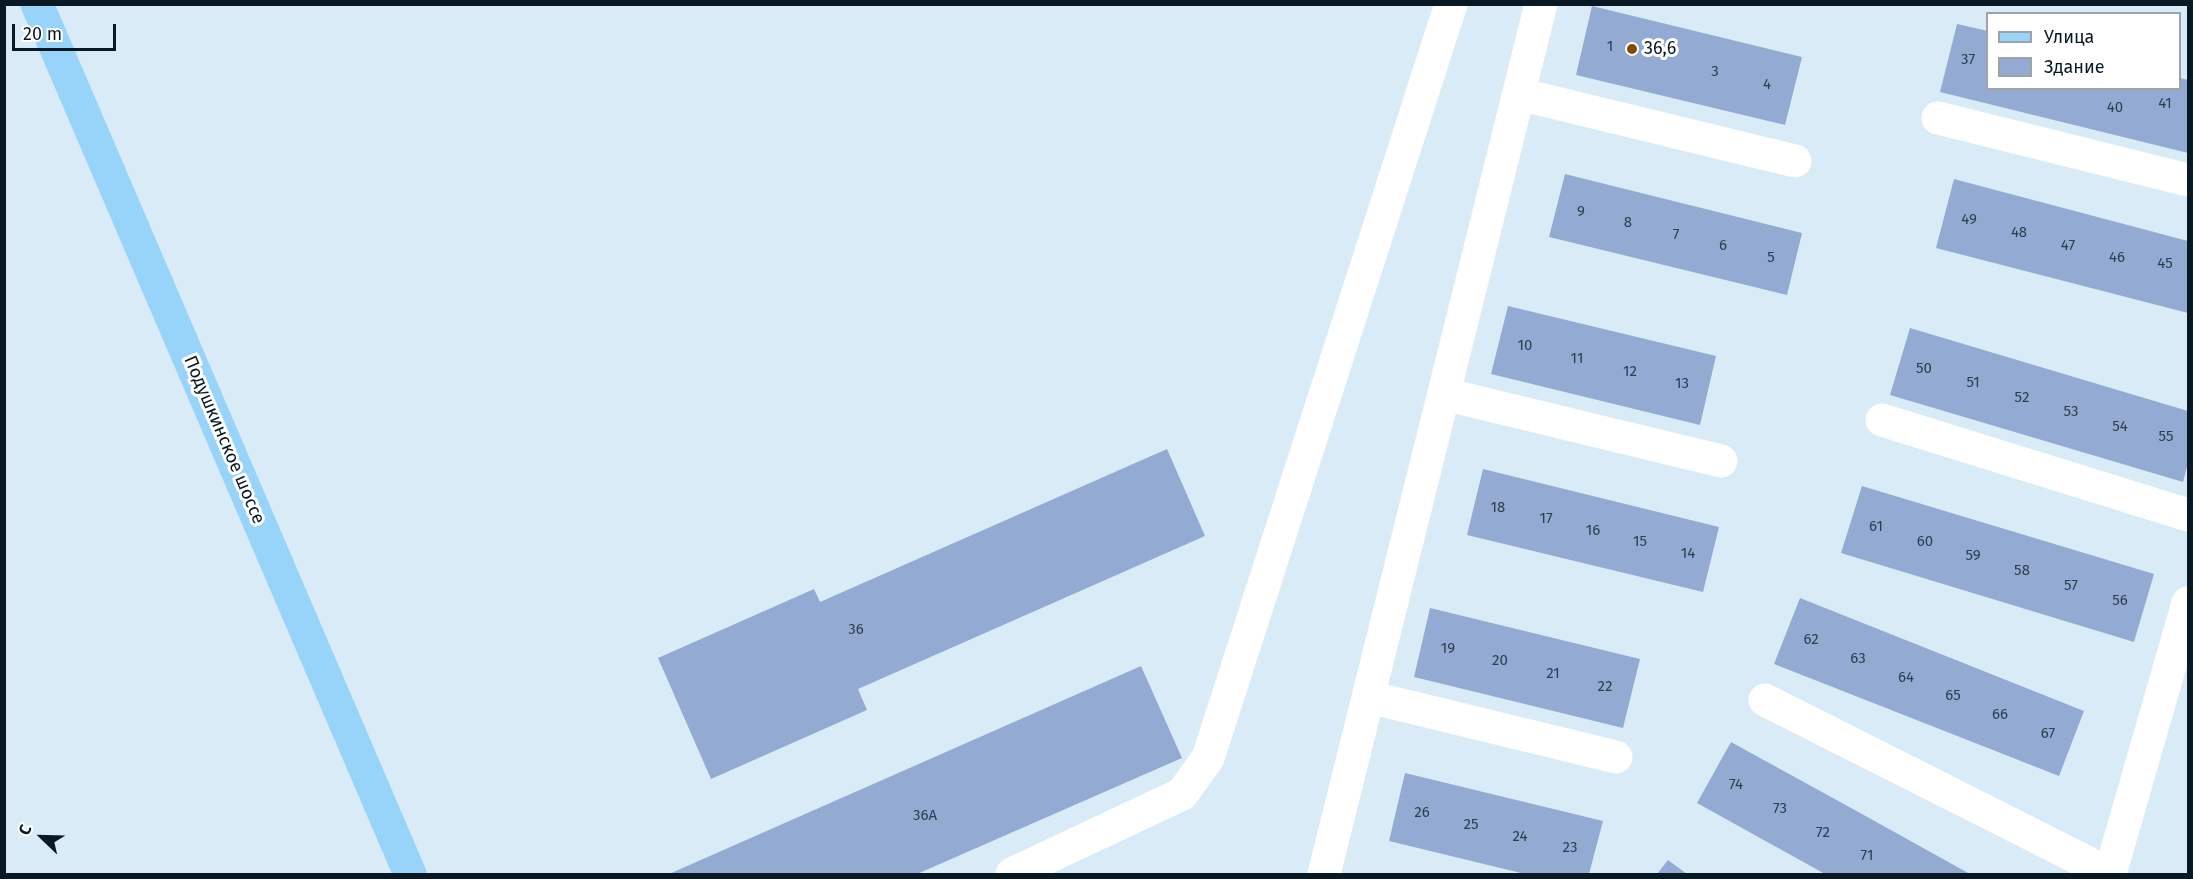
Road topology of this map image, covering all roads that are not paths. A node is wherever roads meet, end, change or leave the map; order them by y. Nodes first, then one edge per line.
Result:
1 (38, 4) edge
2 (1450, 4) edge
3 (1541, 4) edge
4 (1519, 94) junction
5 (1938, 118) dead end
6 (1795, 161) dead end
7 (2188, 180) edge
8 (1444, 394) junction
9 (1882, 420) dead end
10 (1721, 461) dead end
11 (2188, 515) edge
12 (2188, 603) edge
13 (1368, 697) junction
14 (1765, 700) dead end
15 (1616, 757) dead end
16 (410, 874) edge
17 (1012, 874) edge
18 (1324, 874) edge
19 (2110, 874) edge

1 - 16 main road, Подушкинское шоссе
2 - 17 lane
3 - 4 lane
4 - 6 lane
4 - 8 lane
5 - 7 lane
8 - 10 lane
8 - 13 lane
9 - 11 lane
12 - 19 lane
13 - 15 lane
13 - 18 lane
14 - 19 lane

